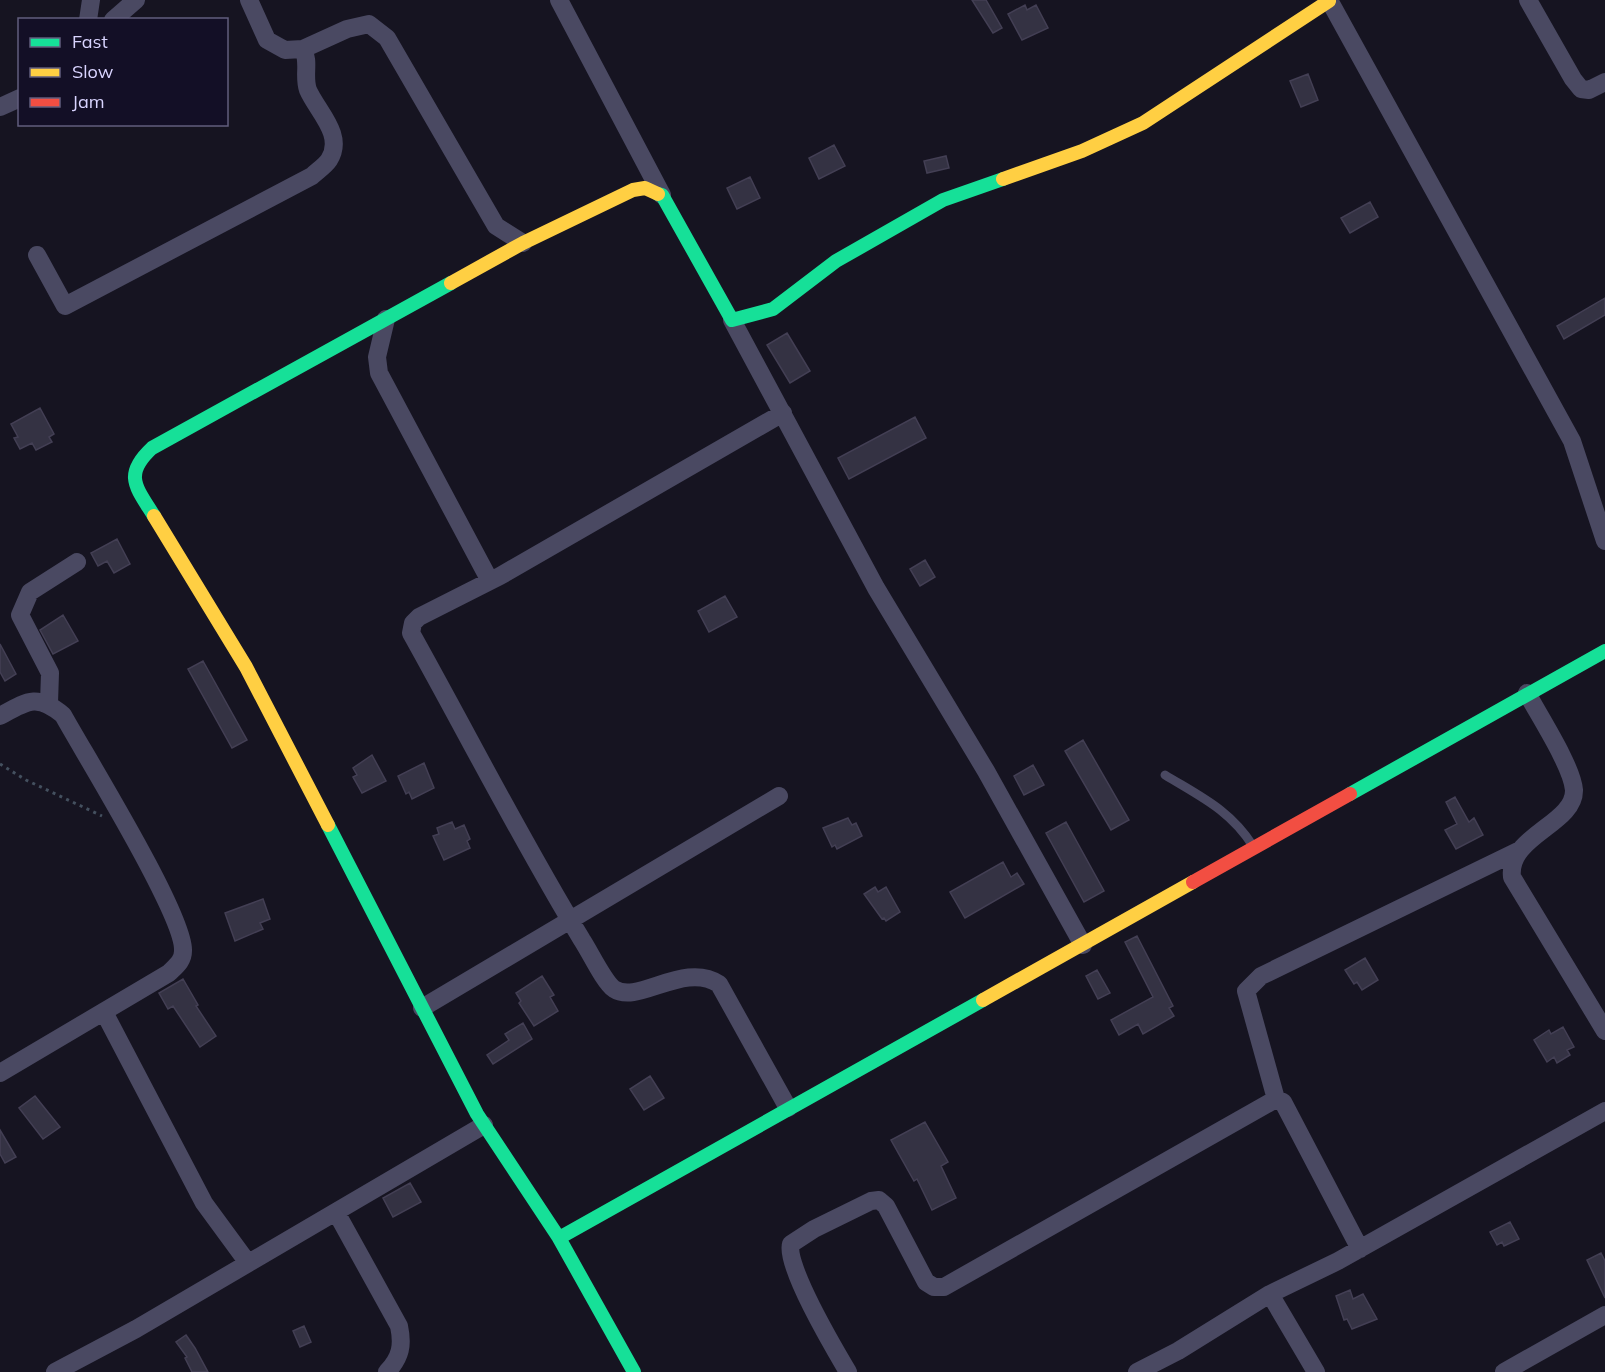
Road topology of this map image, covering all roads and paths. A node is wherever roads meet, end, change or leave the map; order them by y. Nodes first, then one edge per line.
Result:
1 (91, 0) edge
2 (136, 0) edge
3 (249, 0) edge
4 (559, 0) edge
5 (1329, 0) edge
6 (1528, 0) edge
7 (88, 18) edge
8 (115, 18) edge
9 (303, 49) junction
10 (1605, 82) edge
11 (18, 99) edge
12 (0, 107) edge
13 (662, 195) junction
14 (496, 226) junction
15 (523, 243) junction
16 (37, 255) dead end
17 (490, 261) junction
18 (386, 319) junction
19 (732, 320) junction
20 (783, 413) junction
21 (1605, 541) edge
22 (77, 562) dead end
23 (490, 581) junction
24 (1605, 651) edge
25 (1527, 693) junction
26 (49, 702) junction
27 (0, 716) edge
28 (0, 764) edge
29 (1165, 775) dead end
30 (779, 796) dead end
31 (125, 826) junction
32 (1254, 848) junction
33 (1520, 850) junction
34 (570, 920) junction
35 (1083, 945) junction
36 (422, 1008) junction
37 (104, 1012) junction
38 (1605, 1031) edge
39 (0, 1073) edge
40 (1276, 1099) junction
41 (788, 1108) junction
42 (1605, 1111) edge
43 (484, 1125) junction
44 (336, 1212) junction
45 (559, 1238) junction
46 (1360, 1249) junction
47 (248, 1263) junction
48 (1270, 1294) junction
49 (1605, 1316) edge
50 (56, 1372) edge
51 (387, 1372) edge
52 (634, 1372) edge
53 (848, 1372) edge
54 (1137, 1372) edge
55 (1316, 1372) edge
56 (1504, 1372) edge

1 - 7 street
2 - 8 street
3 - 9 street
4 - 13 street
5 - 19 street
5 - 21 street
6 - 10 street
9 - 14 street
9 - 16 street
11 - 12 street
13 - 15 street
13 - 19 street
14 - 15 street
14 - 17 street
15 - 17 street
17 - 18 street
18 - 23 street
18 - 36 street
19 - 20 street
20 - 23 street
20 - 35 street
22 - 26 street
23 - 34 street
24 - 25 street
25 - 32 street
25 - 33 street
26 - 27 street
26 - 31 street
28 - 31 path
29 - 32 lane
30 - 34 street
31 - 37 street
32 - 35 street
33 - 38 street
33 - 40 street
34 - 36 street
34 - 41 street
35 - 41 street
36 - 43 street
37 - 39 street
37 - 47 street
40 - 46 street
40 - 53 street
41 - 45 street
42 - 46 street
43 - 44 street
43 - 45 street
44 - 47 street
44 - 51 street
45 - 52 street
46 - 48 street
47 - 50 street
48 - 54 street
48 - 55 street
49 - 56 street

